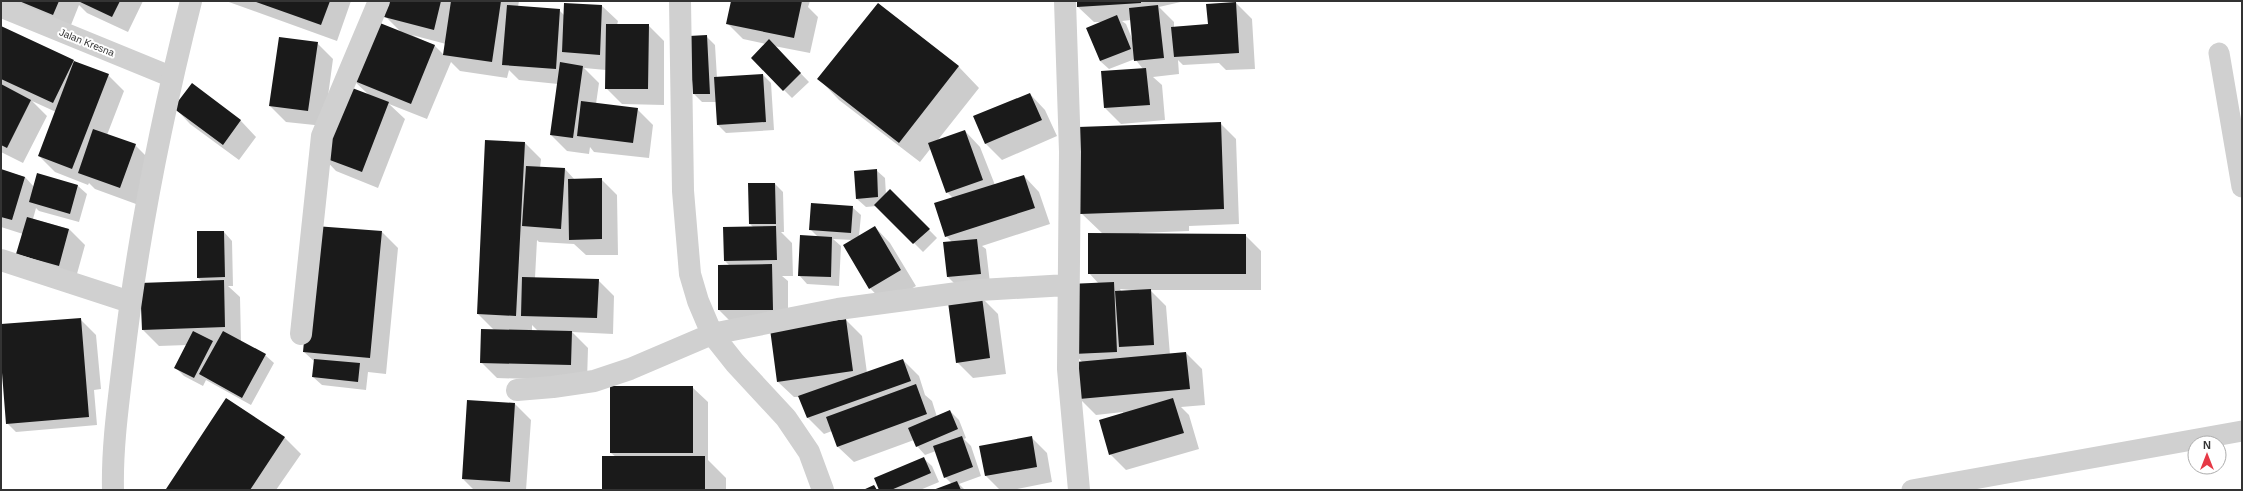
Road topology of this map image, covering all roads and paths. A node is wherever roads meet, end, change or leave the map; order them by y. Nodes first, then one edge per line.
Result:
1 (191, 1) edge
2 (379, 1) edge
3 (680, 1) edge
4 (1065, 1) edge
5 (1, 8) edge
6 (2219, 53) dead end
7 (172, 77) junction
8 (2242, 187) edge
9 (1, 260) edge
10 (1067, 285) junction
11 (130, 302) junction
12 (301, 334) dead end
13 (712, 334) junction
14 (517, 390) dead end
15 (2242, 431) edge
16 (112, 490) edge
17 (823, 490) edge
18 (1079, 490) edge
19 (1912, 490) edge

1 - 7 street
2 - 12 street
3 - 13 street
4 - 10 street
5 - 7 lane, Jalan Kresna
6 - 8 lane
7 - 11 street
9 - 11 street
10 - 13 street
10 - 18 street
11 - 16 street
13 - 14 street
13 - 17 street
15 - 19 lane

